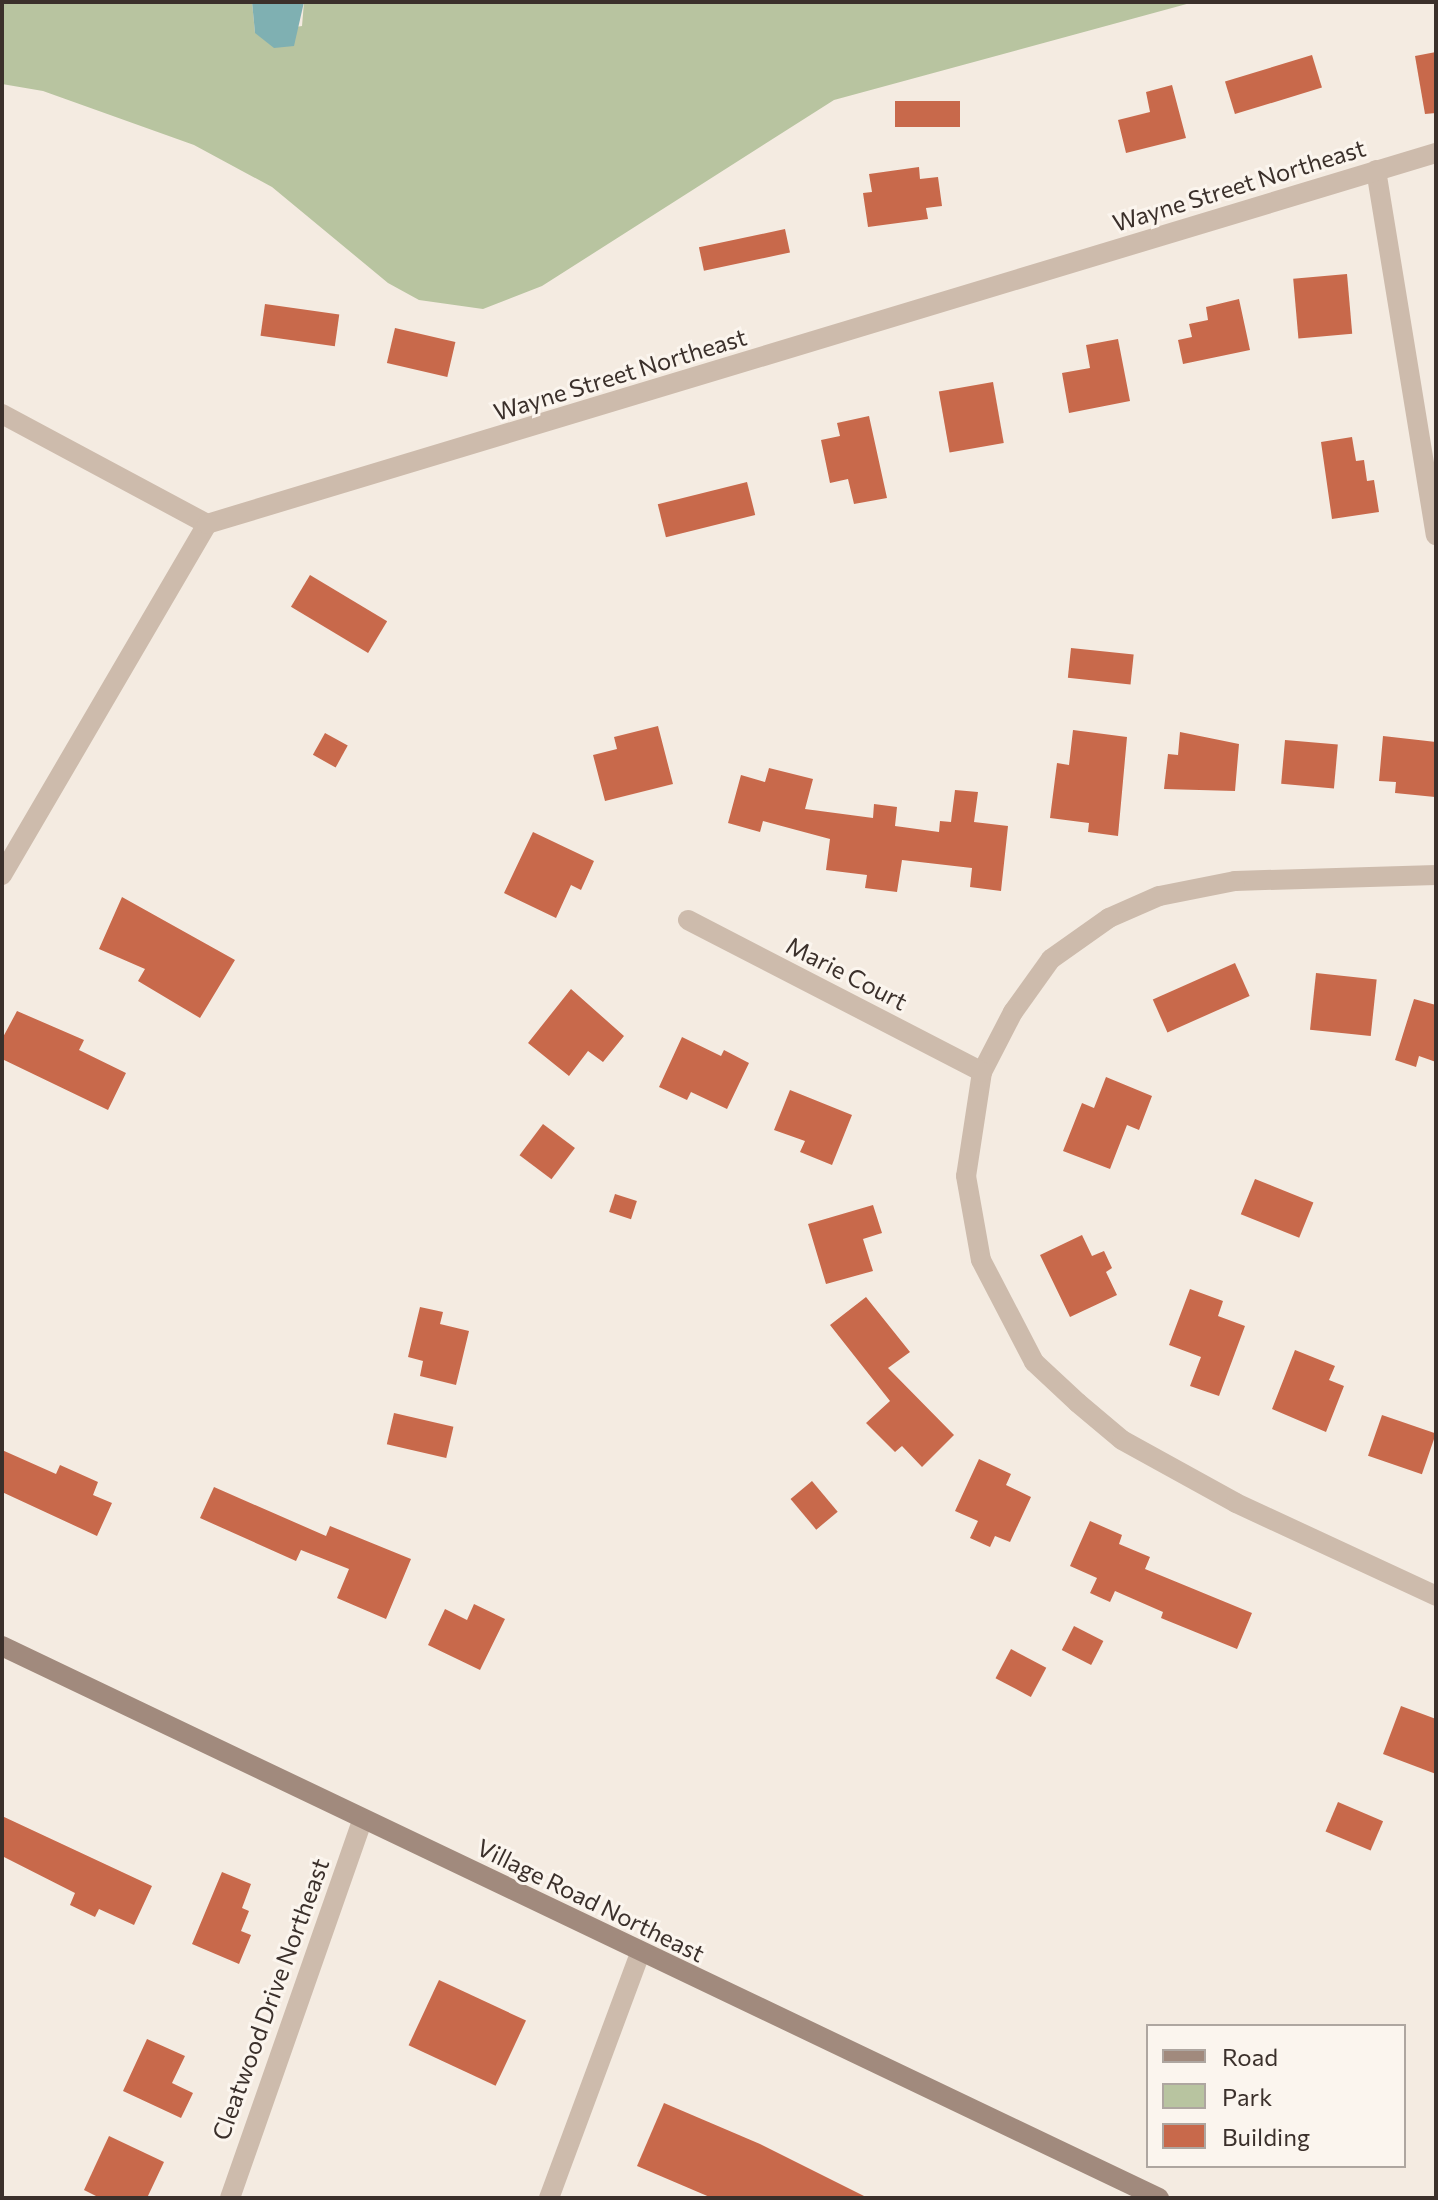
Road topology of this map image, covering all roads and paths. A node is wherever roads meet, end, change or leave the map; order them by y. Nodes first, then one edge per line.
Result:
1 (1436, 153) edge
2 (1376, 170) junction
3 (2, 414) edge
4 (207, 524) junction
5 (1436, 535) edge
6 (2, 875) edge
7 (1436, 875) edge
8 (688, 920) dead end
9 (982, 1072) junction
10 (1436, 1596) edge
11 (2, 1646) edge
12 (363, 1819) junction
13 (640, 1953) junction
14 (230, 2198) edge
15 (549, 2198) edge
16 (1159, 2198) edge

1 - 2 street, Wayne Street Northeast
2 - 4 street, Wayne Street Northeast
2 - 5 street
3 - 4 street
4 - 6 street
7 - 9 street
8 - 9 street, Marie Court
9 - 10 street
11 - 12 main road, Village Road Northeast
12 - 13 main road, Village Road Northeast
12 - 14 street, Cleatwood Drive Northeast
13 - 15 street
13 - 16 main road, Village Road Northeast

